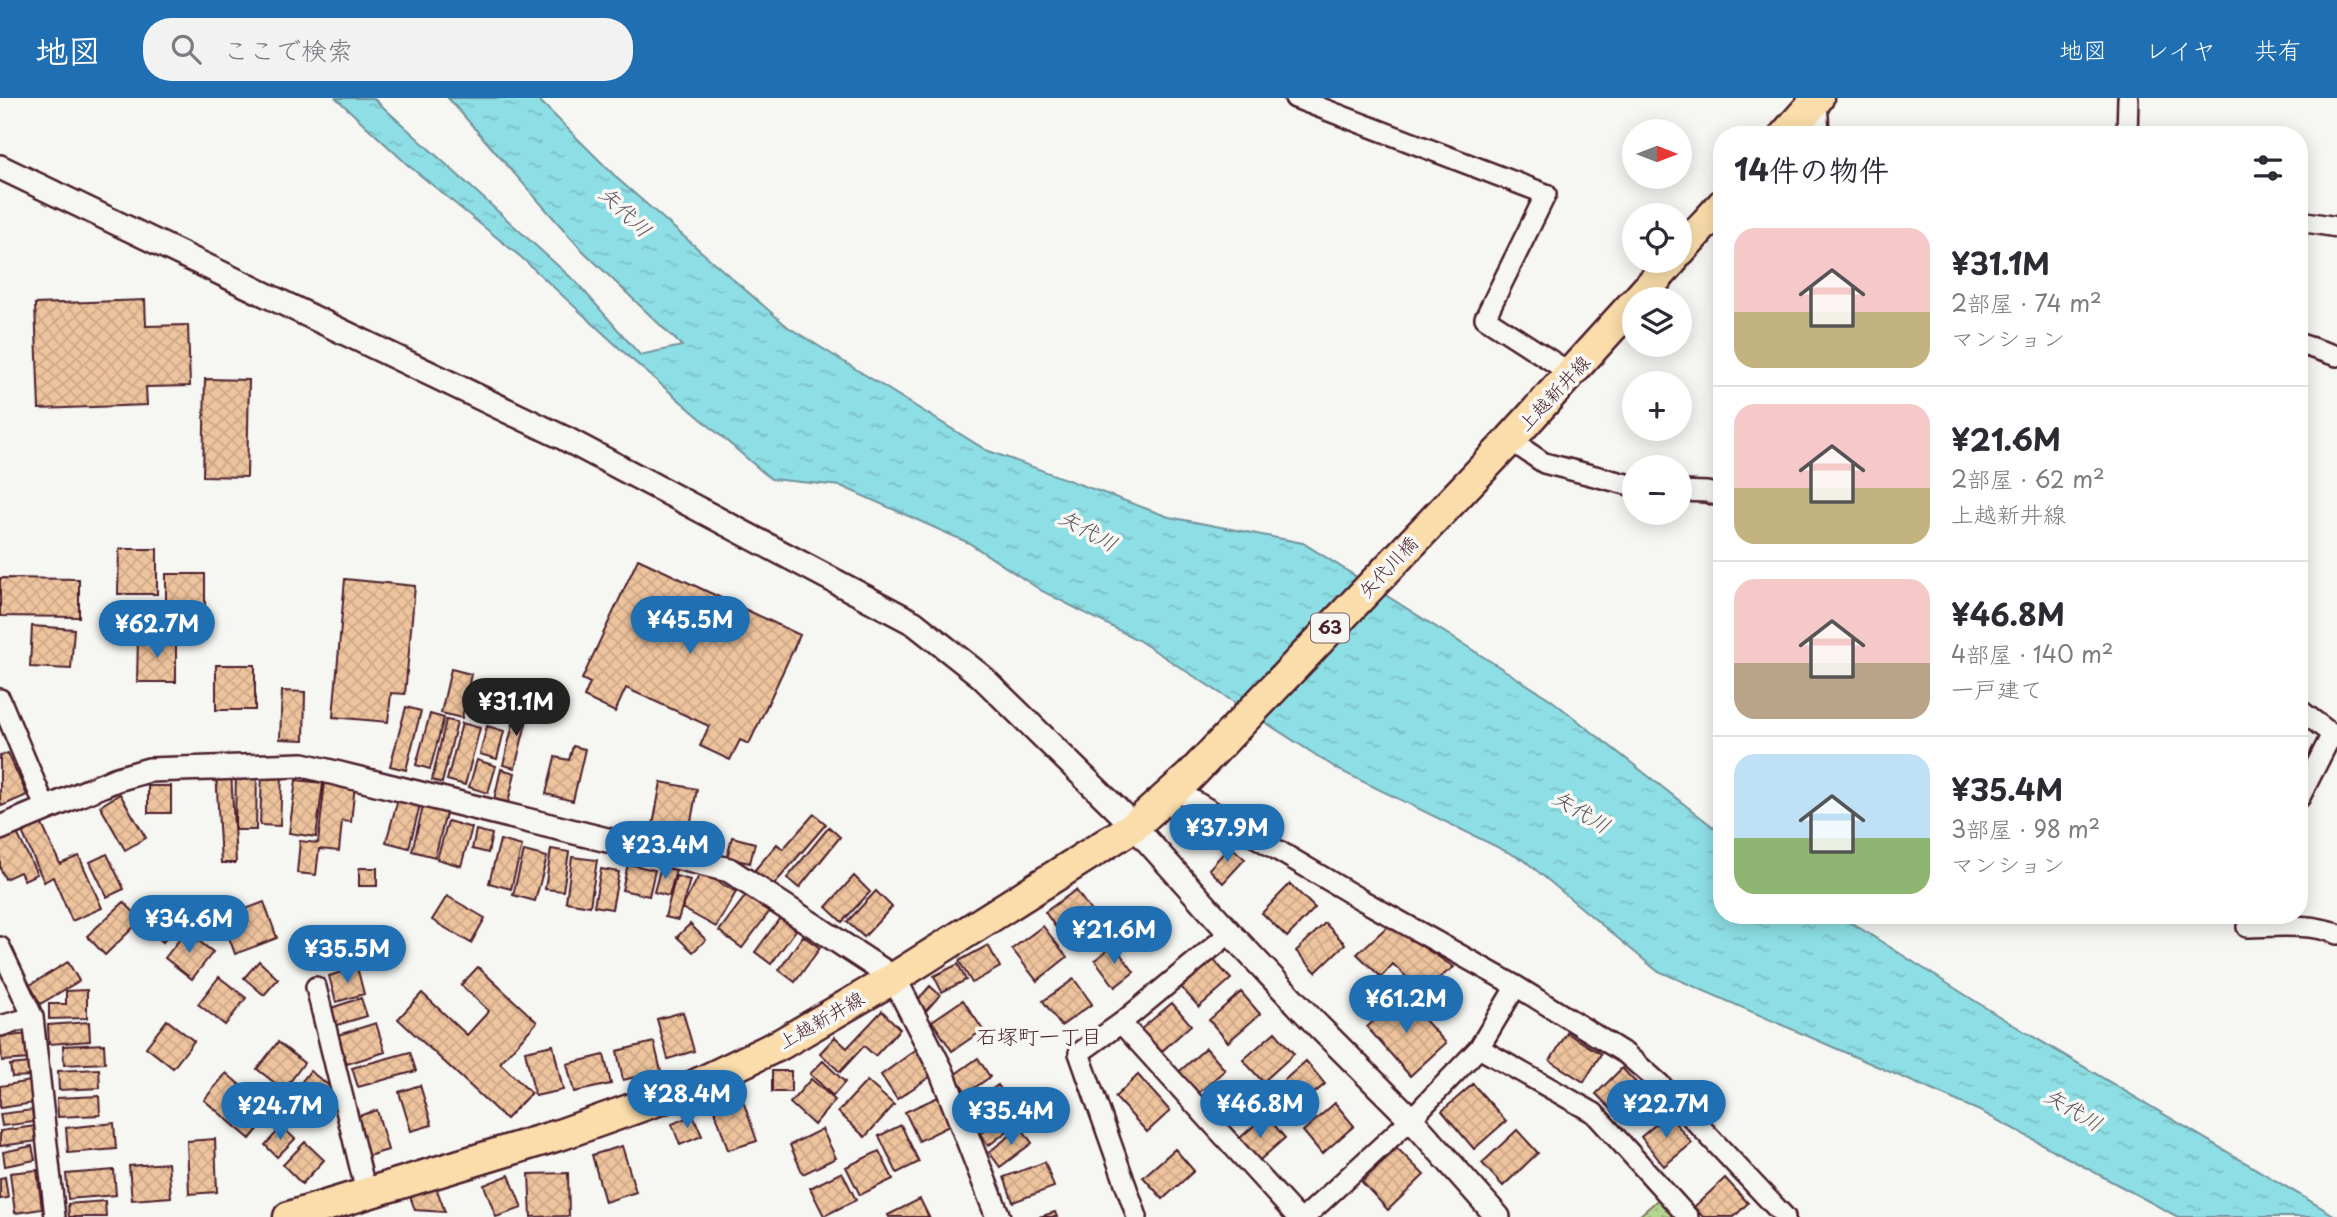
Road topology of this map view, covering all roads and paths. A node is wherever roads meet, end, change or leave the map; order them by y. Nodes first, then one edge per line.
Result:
1 (1295, 98) edge
2 (2128, 98) edge
3 (1817, 99) edge
4 (1793, 126) edge
5 (1818, 126) edge
6 (2127, 126) edge
7 (0, 167) edge
8 (1713, 215) edge
9 (2308, 222) edge
10 (2337, 227) edge
11 (1692, 238) edge
12 (1660, 273) edge
13 (1648, 287) edge
14 (1622, 317) edge
15 (2308, 347) edge
16 (2337, 356) edge
17 (1572, 374) junction
18 (1510, 440) junction
19 (1470, 481) joint
20 (1622, 483) edge
21 (1713, 489) edge
22 (1692, 490) edge
23 (0, 699) edge
24 (2308, 716) edge
25 (2335, 736) edge
26 (1183, 783) junction
27 (2308, 783) edge
28 (46, 808) junction
29 (1134, 826) junction
30 (0, 828) edge
31 (2248, 924) edge
32 (1230, 933) junction
33 (2337, 934) edge
34 (0, 947) edge
35 (894, 978) junction
36 (1516, 986) junction
37 (316, 987) dead end
38 (33, 1017) junction
39 (1121, 1023) junction
40 (0, 1026) edge
41 (1479, 1048) junction
42 (1411, 1119) junction
43 (366, 1192) junction
44 (55, 1217) edge
45 (289, 1217) edge
46 (998, 1217) edge
47 (1137, 1217) edge
48 (1297, 1217) edge
49 (1305, 1217) edge
50 (1498, 1217) edge
51 (1688, 1217) edge
52 (1785, 1217) edge

1 - 17 street
2 - 6 street
3 - 4 main road
3 - 5 street
7 - 29 street
8 - 11 main road
9 - 10 street
12 - 13 main road, 上越新井線 / 63
14 - 17 main road, 上越新井線 / 63
15 - 16 street
17 - 18 main road, 上越新井線 / 63
18 - 19 main road, 上越新井線 / 63
18 - 20 street
19 - 26 main road, 矢代川橋 / 63
21 - 22 street
23 - 28 street
24 - 25 street
25 - 27 street
26 - 29 main road, 上越新井線 / 63
26 - 36 street
28 - 30 street
28 - 35 street
29 - 32 street
29 - 35 main road, 上越新井線 / 63
31 - 33 street
32 - 39 street
32 - 42 street
34 - 38 street
35 - 43 main road, 上越新井線 / 63
35 - 46 street
36 - 41 street
36 - 52 street
37 - 43 street
38 - 40 street
38 - 44 street
39 - 47 street
39 - 48 street
41 - 42 street
41 - 51 street
42 - 49 street
42 - 50 street
43 - 45 main road, 上越新井線 / 63

